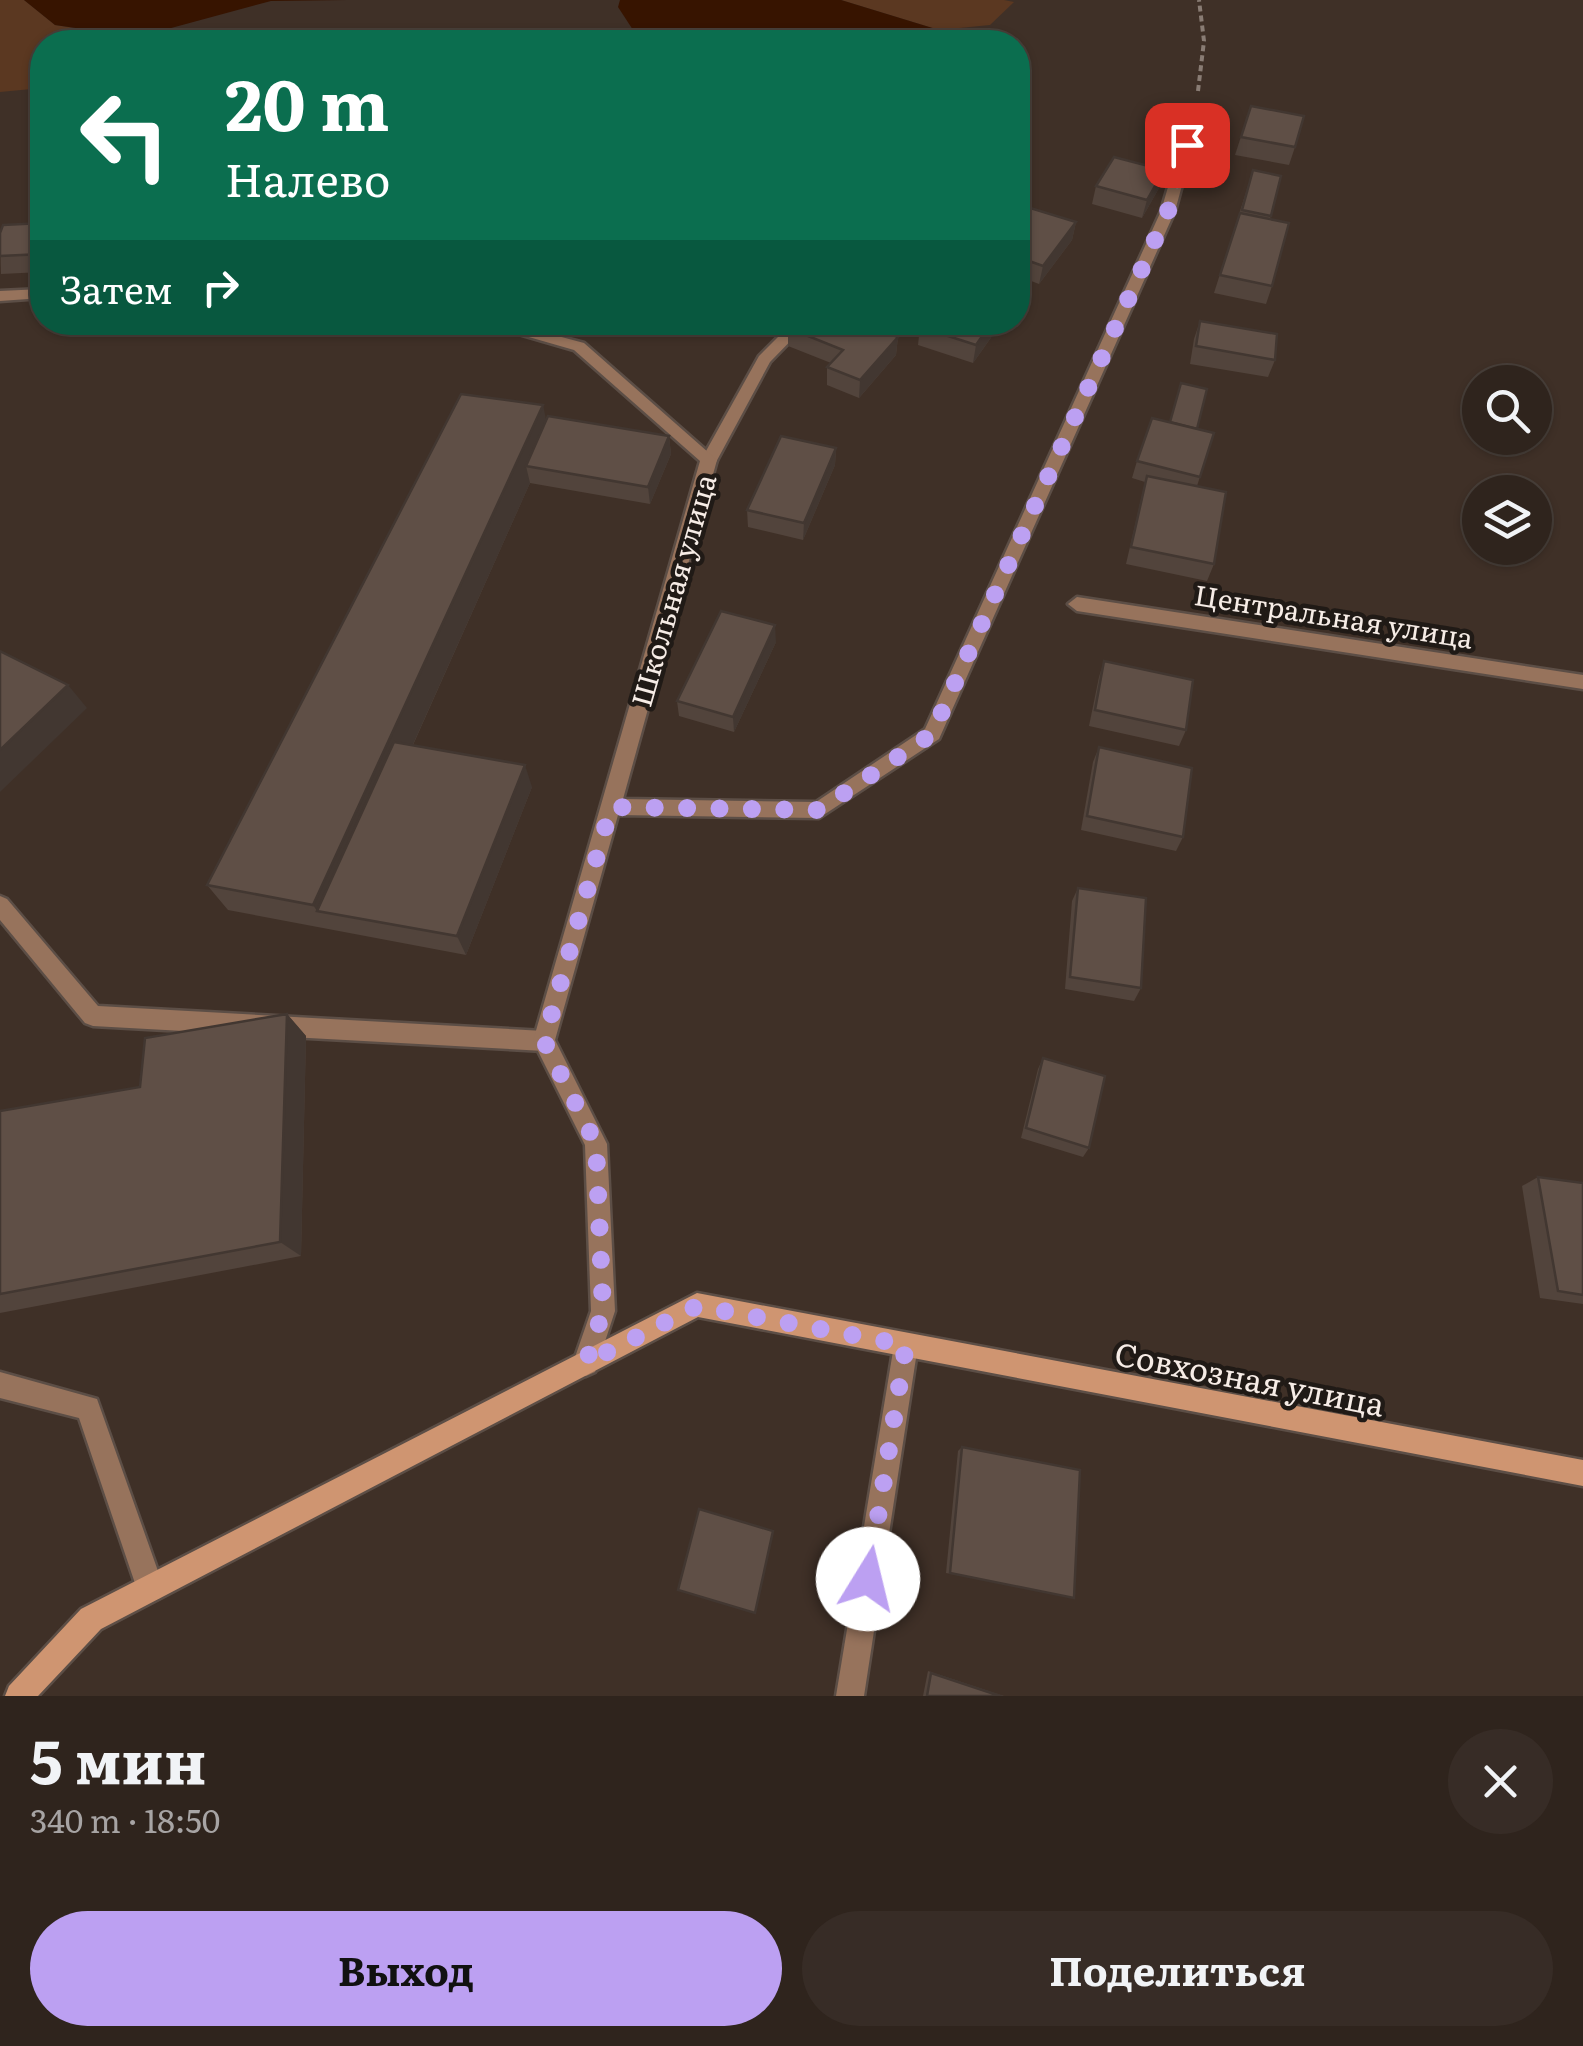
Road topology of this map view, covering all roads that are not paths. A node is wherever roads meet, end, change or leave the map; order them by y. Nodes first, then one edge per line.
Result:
1 (1196, 112) road end
2 (30, 295) edge
3 (0, 296) edge
4 (535, 335) edge
5 (789, 335) edge
6 (709, 460) junction
7 (1076, 604) dead end
8 (1583, 682) edge
9 (611, 807) junction
10 (0, 905) edge
11 (544, 1041) junction
12 (906, 1345) junction
13 (586, 1363) junction
14 (0, 1384) edge
15 (1583, 1472) edge
16 (150, 1588) junction
17 (18, 1696) edge
18 (850, 1696) edge

1 - 9 street
2 - 3 street
4 - 6 street, Школьная улица
5 - 6 street
6 - 9 street, Школьная улица
7 - 8 street, Центральная улица
9 - 11 street, Школьная улица
10 - 11 street
11 - 13 street
12 - 13 street, Совхозная улица
12 - 15 street, Совхозная улица
12 - 18 street
13 - 16 street, Совхозная улица
14 - 16 street
16 - 17 street, Совхозная улица

